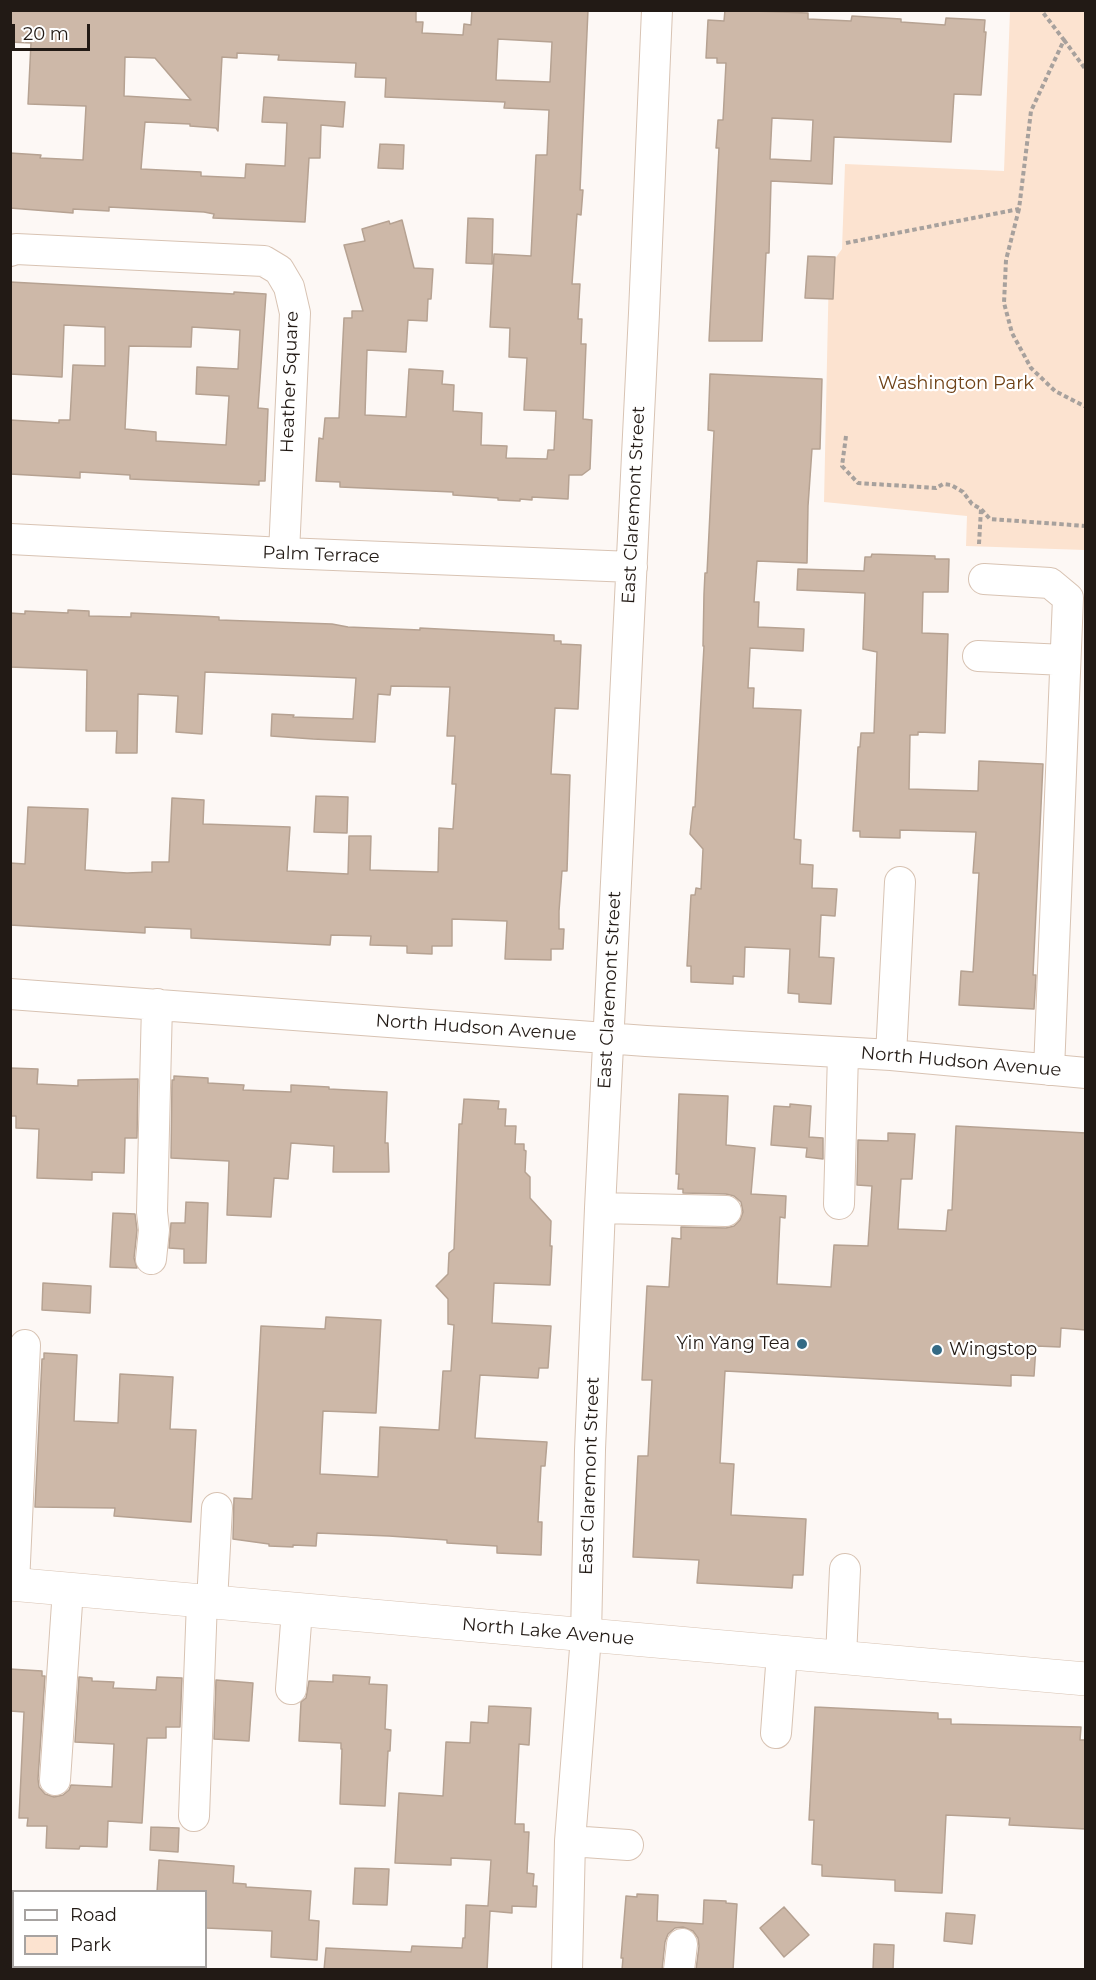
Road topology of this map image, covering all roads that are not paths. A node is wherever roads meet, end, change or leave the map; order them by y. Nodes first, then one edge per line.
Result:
1 (657, 10) edge
2 (10, 251) edge
3 (10, 539) edge
4 (284, 553) junction
5 (632, 567) junction
6 (984, 579) dead end
7 (978, 656) dead end
8 (1065, 660) junction
9 (900, 882) dead end
10 (10, 994) edge
11 (157, 1004) junction
12 (608, 1038) junction
13 (843, 1053) junction
14 (891, 1056) junction
15 (1049, 1070) junction
16 (1086, 1073) edge
17 (839, 1204) dead end
18 (600, 1208) junction
19 (726, 1211) dead end
20 (151, 1259) dead end
21 (25, 1345) dead end
22 (217, 1508) dead end
23 (845, 1569) dead end
24 (12, 1584) edge
25 (68, 1589) junction
26 (207, 1602) junction
27 (297, 1610) junction
28 (586, 1636) junction
29 (782, 1653) junction
30 (841, 1657) junction
31 (1086, 1680) edge
32 (291, 1689) dead end
33 (776, 1732) dead end
34 (55, 1780) dead end
35 (194, 1816) dead end
36 (570, 1841) junction
37 (628, 1845) dead end
38 (567, 1970) edge

1 - 5 street, East Claremont Street
2 - 4 street, Heather Square
3 - 4 street, Palm Terrace
4 - 5 street, Palm Terrace
5 - 12 street, East Claremont Street
6 - 8 street
7 - 8 street
8 - 15 street
9 - 14 street
10 - 11 street, North Hudson Avenue
11 - 12 street, North Hudson Avenue
11 - 20 street
12 - 13 street, North Hudson Avenue
12 - 18 street, East Claremont Street
13 - 14 street, North Hudson Avenue
13 - 17 street
14 - 15 street, North Hudson Avenue
15 - 16 street, North Hudson Avenue
18 - 19 street
18 - 28 street, East Claremont Street
21 - 24 street
22 - 26 street
23 - 30 street
24 - 25 main road, North Lake Avenue
25 - 26 main road, North Lake Avenue
25 - 34 street
26 - 27 main road, North Lake Avenue
26 - 35 street
27 - 28 main road, North Lake Avenue
27 - 32 street
28 - 29 main road, North Lake Avenue
28 - 36 street, East Claremont Street
29 - 30 main road, North Lake Avenue
29 - 33 street
30 - 31 main road, North Lake Avenue
36 - 37 street
36 - 38 street, East Claremont Street

